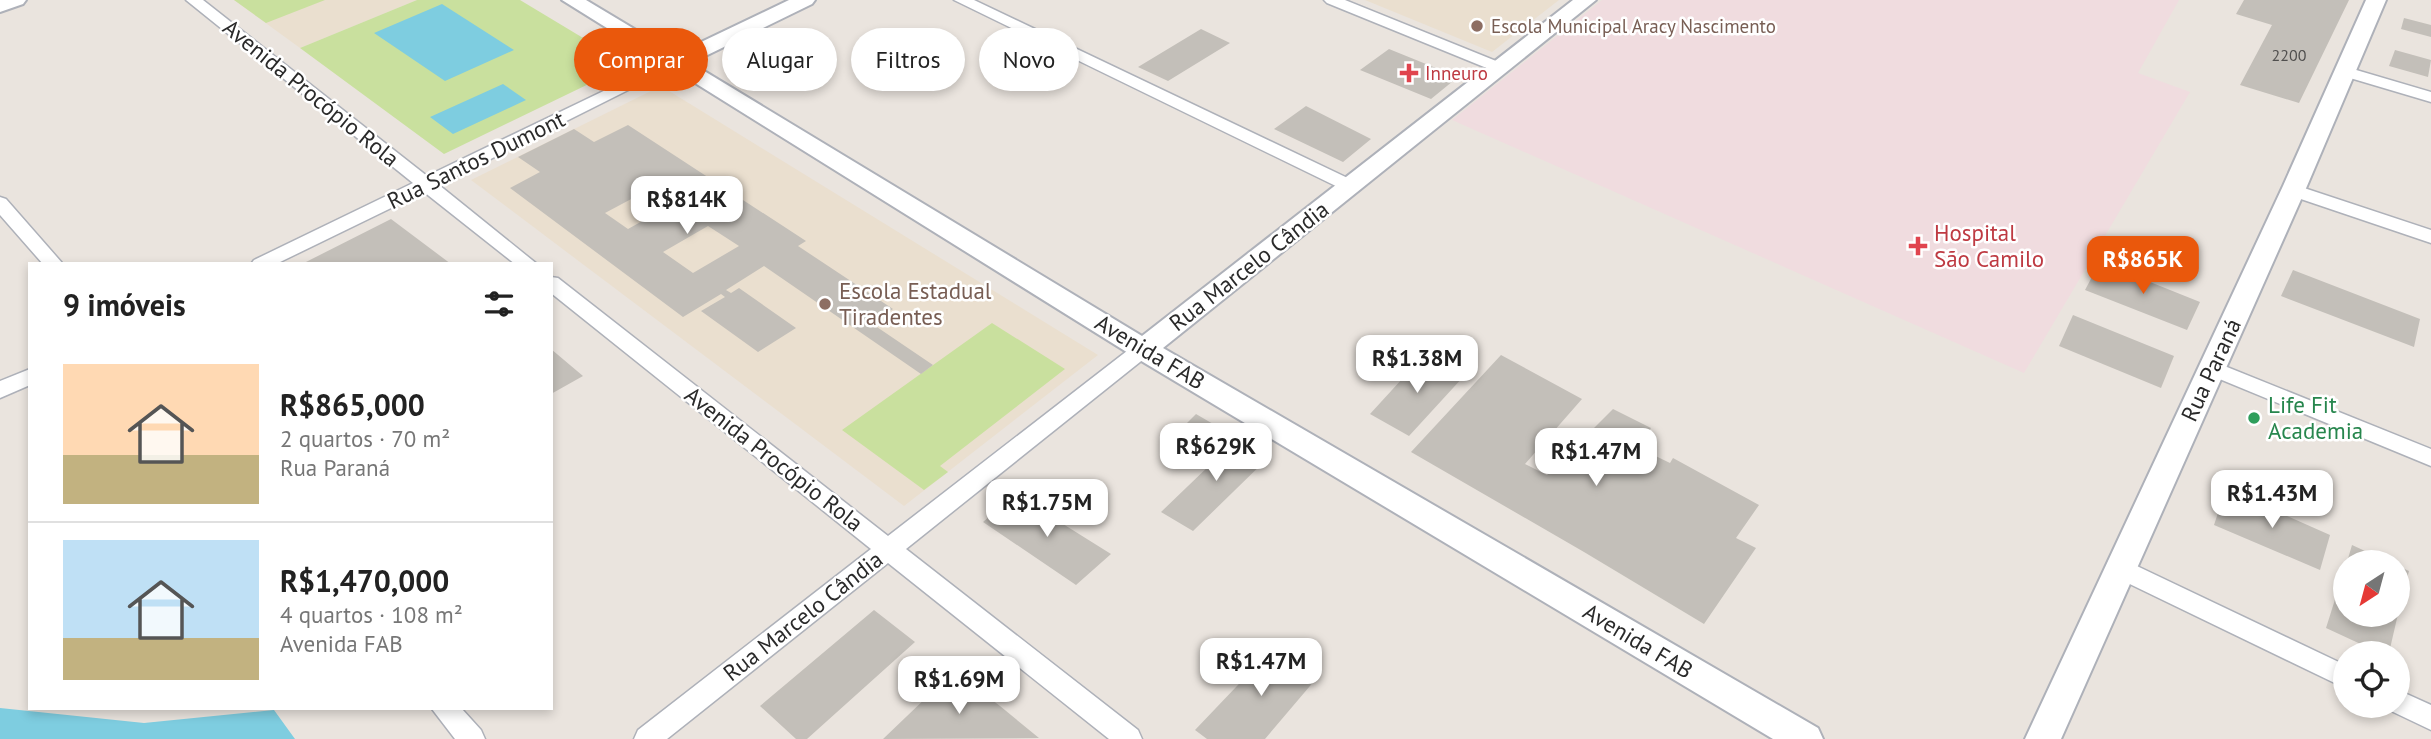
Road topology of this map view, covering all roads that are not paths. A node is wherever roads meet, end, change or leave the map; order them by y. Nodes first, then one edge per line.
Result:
1 (16, 0) edge
2 (194, 0) edge
3 (572, 0) edge
4 (804, 0) edge
5 (962, 0) edge
6 (1332, 0) edge
7 (1586, 0) edge
8 (2376, 0) edge
9 (0, 6) edge
10 (619, 28) edge
11 (708, 46) edge
12 (1500, 68) junction
13 (2346, 72) junction
14 (708, 82) edge
15 (617, 91) edge
16 (2431, 97) edge
17 (426, 184) junction
18 (1350, 186) junction
19 (2295, 191) junction
20 (0, 203) edge
21 (2431, 237) edge
22 (51, 262) edge
23 (265, 262) edge
24 (524, 262) edge
25 (553, 285) edge
26 (1143, 349) junction
27 (2212, 368) junction
28 (28, 377) edge
29 (0, 390) edge
30 (2431, 458) edge
31 (889, 549) junction
32 (2118, 567) junction
33 (2333, 671) edge
34 (2410, 708) edge
35 (446, 710) edge
36 (2431, 718) edge
37 (472, 739) edge
38 (648, 739) edge
39 (1129, 739) edge
40 (1805, 739) edge
41 (2043, 739) edge

1 - 9 main road
2 - 17 street, Avenida Procópio Rola
3 - 10 main road, Avenida FAB
4 - 11 main road, Rua Santos Dumont
5 - 18 street
6 - 12 street
7 - 12 main road, Rua Marcelo Cândia
8 - 13 main road, Rua Paraná
12 - 18 main road, Rua Marcelo Cândia
13 - 16 street
13 - 19 main road, Rua Paraná
14 - 26 main road, Avenida FAB
15 - 17 street, Rua Santos Dumont
17 - 23 street, Rua Santos Dumont
17 - 24 street, Avenida Procópio Rola
18 - 26 main road, Rua Marcelo Cândia
19 - 21 street
19 - 27 main road, Rua Paraná
20 - 22 street
25 - 31 street, Avenida Procópio Rola
26 - 31 street, Rua Marcelo Cândia
26 - 40 main road, Avenida FAB
27 - 30 street
27 - 32 main road, Rua Paraná
28 - 29 street
31 - 38 street, Rua Marcelo Cândia
31 - 39 street, Avenida Procópio Rola
32 - 33 street
32 - 41 main road, Rua Paraná
34 - 36 street
35 - 37 street

